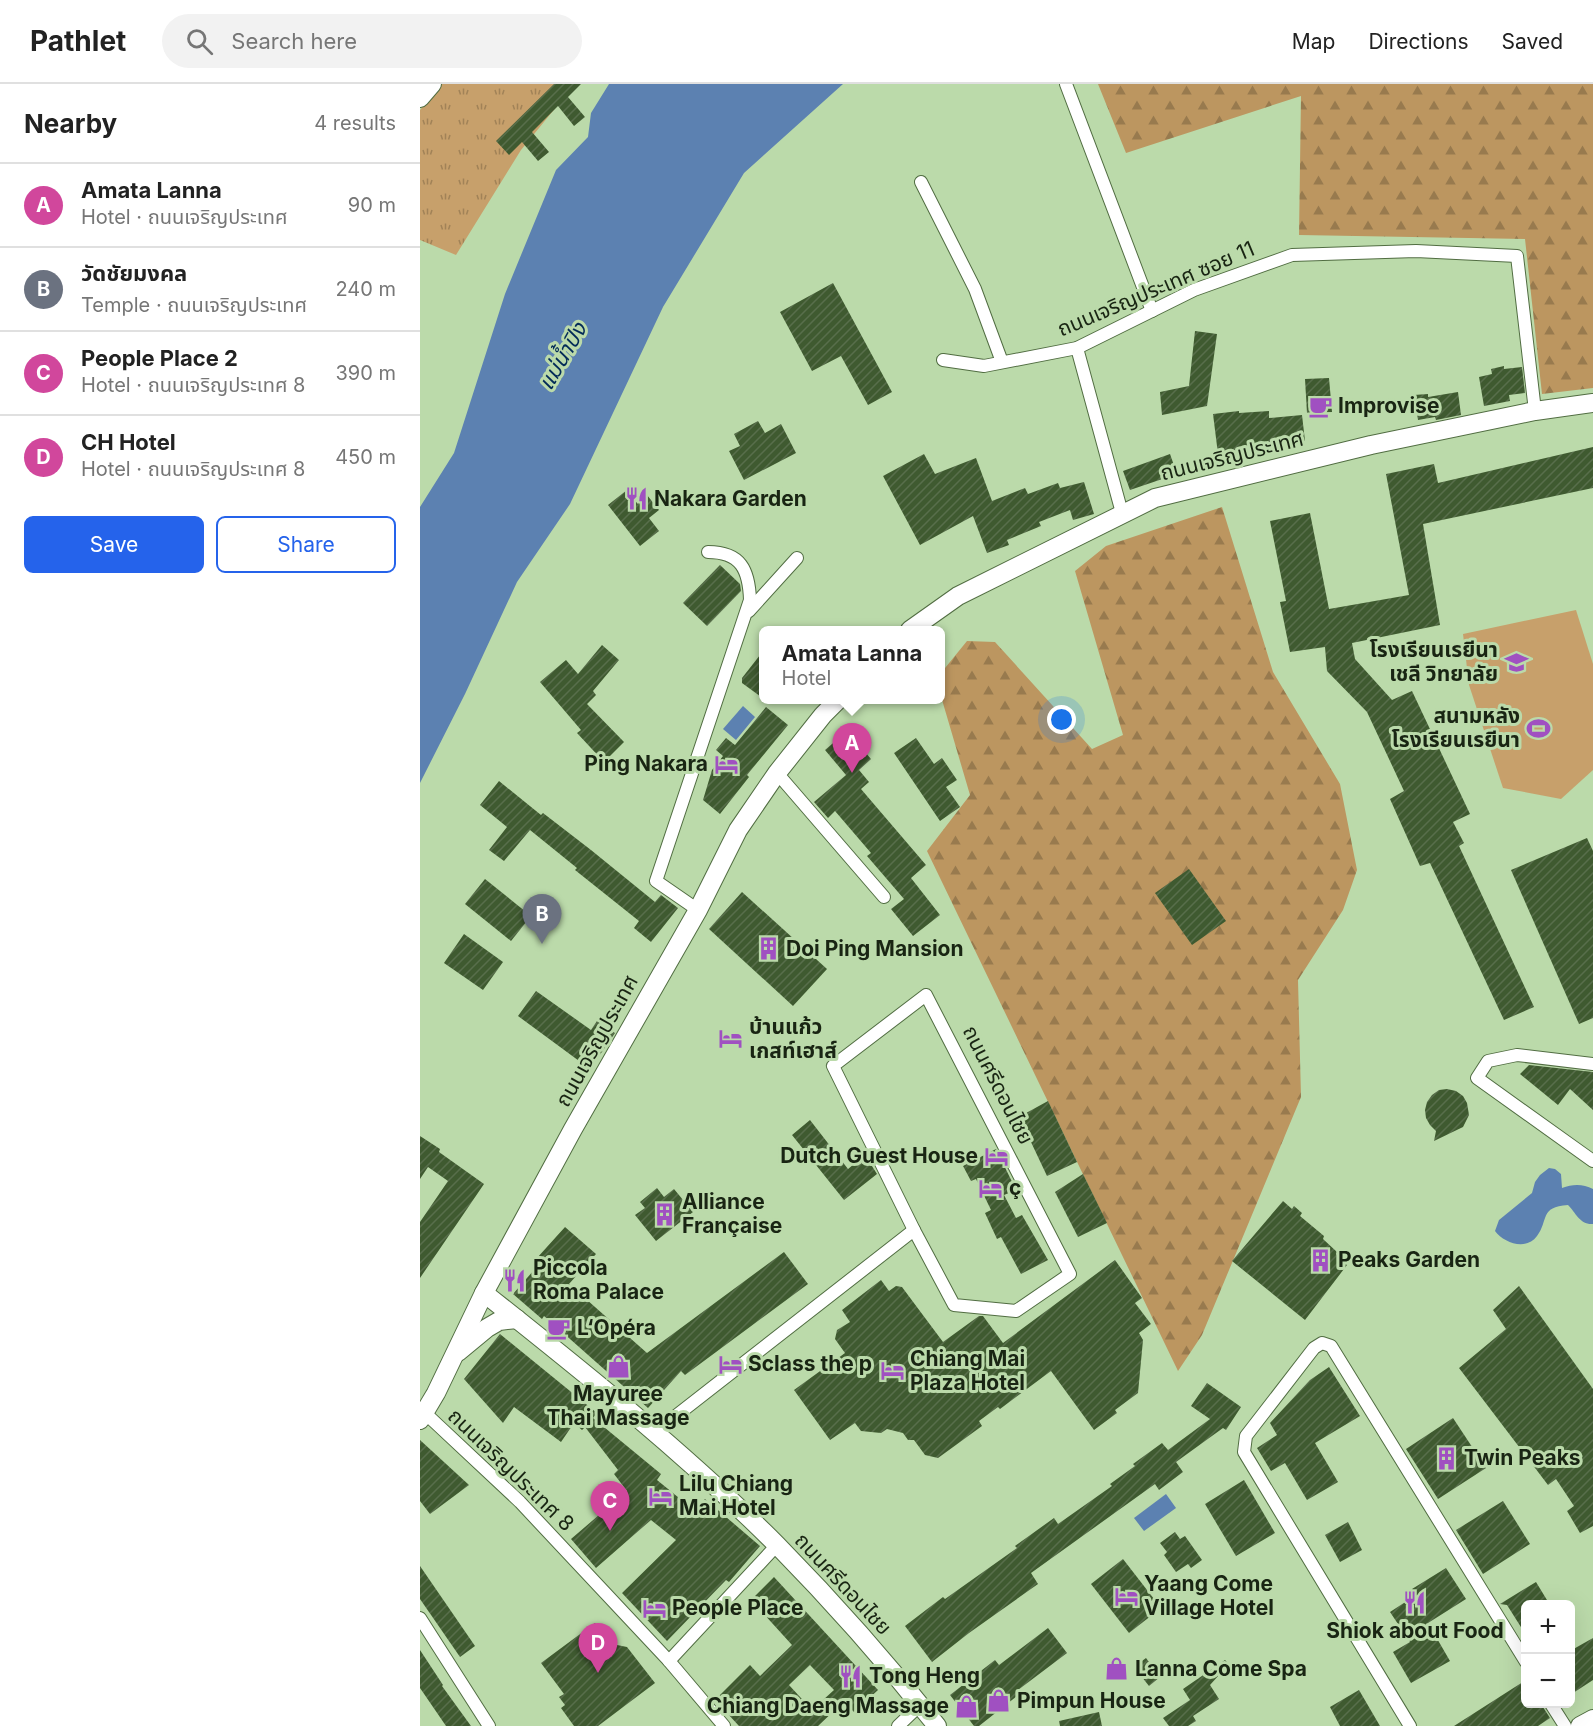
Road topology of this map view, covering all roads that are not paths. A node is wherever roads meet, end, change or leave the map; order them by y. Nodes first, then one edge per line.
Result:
1 (432, 84) edge
2 (1066, 84) edge
3 (420, 98) edge
4 (921, 182) dead end
5 (1152, 311) junction
6 (1077, 348) junction
7 (943, 360) dead end
8 (1002, 362) junction
9 (1593, 403) edge
10 (1535, 411) junction
11 (1122, 513) junction
12 (708, 552) dead end
13 (797, 558) dead end
14 (746, 614) junction
15 (916, 626) edge
16 (833, 704) edge
17 (777, 773) junction
18 (884, 897) dead end
19 (698, 910) junction
20 (1593, 1064) edge
21 (1593, 1161) edge
22 (914, 1230) junction
23 (484, 1293) junction
24 (517, 1319) junction
25 (454, 1355) junction
26 (423, 1417) edge
27 (654, 1433) junction
28 (777, 1545) junction
29 (420, 1618) edge
30 (1521, 1654) edge
31 (669, 1661) junction
32 (920, 1705) junction
33 (1554, 1708) edge
34 (1593, 1719) edge
35 (489, 1726) edge
36 (724, 1726) edge
37 (898, 1726) edge
38 (937, 1726) edge
39 (1410, 1726) edge
40 (1565, 1726) edge
41 (1580, 1726) edge

1 - 3 street
2 - 5 street
4 - 8 street
5 - 6 street, ถนนเจริญประเทศ ซอย 11
5 - 10 street, ถนนเจริญประเทศ ซอย 11
6 - 8 street, ถนนเจริญประเทศ ซอย 11
6 - 11 street
7 - 8 street, ถนนเจริญประเทศ ซอย 11
9 - 10 street, ถนนเจริญประเทศ
10 - 11 street, ถนนเจริญประเทศ
11 - 15 street, ถนนเจริญประเทศ
12 - 14 street
13 - 14 street
14 - 19 street
16 - 17 street, ถนนเจริญประเทศ
17 - 18 street
17 - 19 street, ถนนเจริญประเทศ
19 - 23 street, ถนนเจริญประเทศ
20 - 21 street
22 - 22 street, ถนนศรีดอนไชย
22 - 27 street
23 - 24 street, ถนนศรีดอนไชย
23 - 25 street, ถนนเจริญประเทศ
24 - 25 street
24 - 27 street, ถนนศรีดอนไชย
25 - 26 street, ถนนเจริญประเทศ
26 - 31 street, ถนนเจริญประเทศ 8
27 - 28 street, ถนนศรีดอนไชย
28 - 31 street
28 - 32 street, ถนนศรีดอนไชย
29 - 35 street
30 - 39 street
31 - 36 street, ถนนเจริญประเทศ 8
32 - 37 street
32 - 38 street, ถนนศรีดอนไชย
33 - 40 street
34 - 41 street

